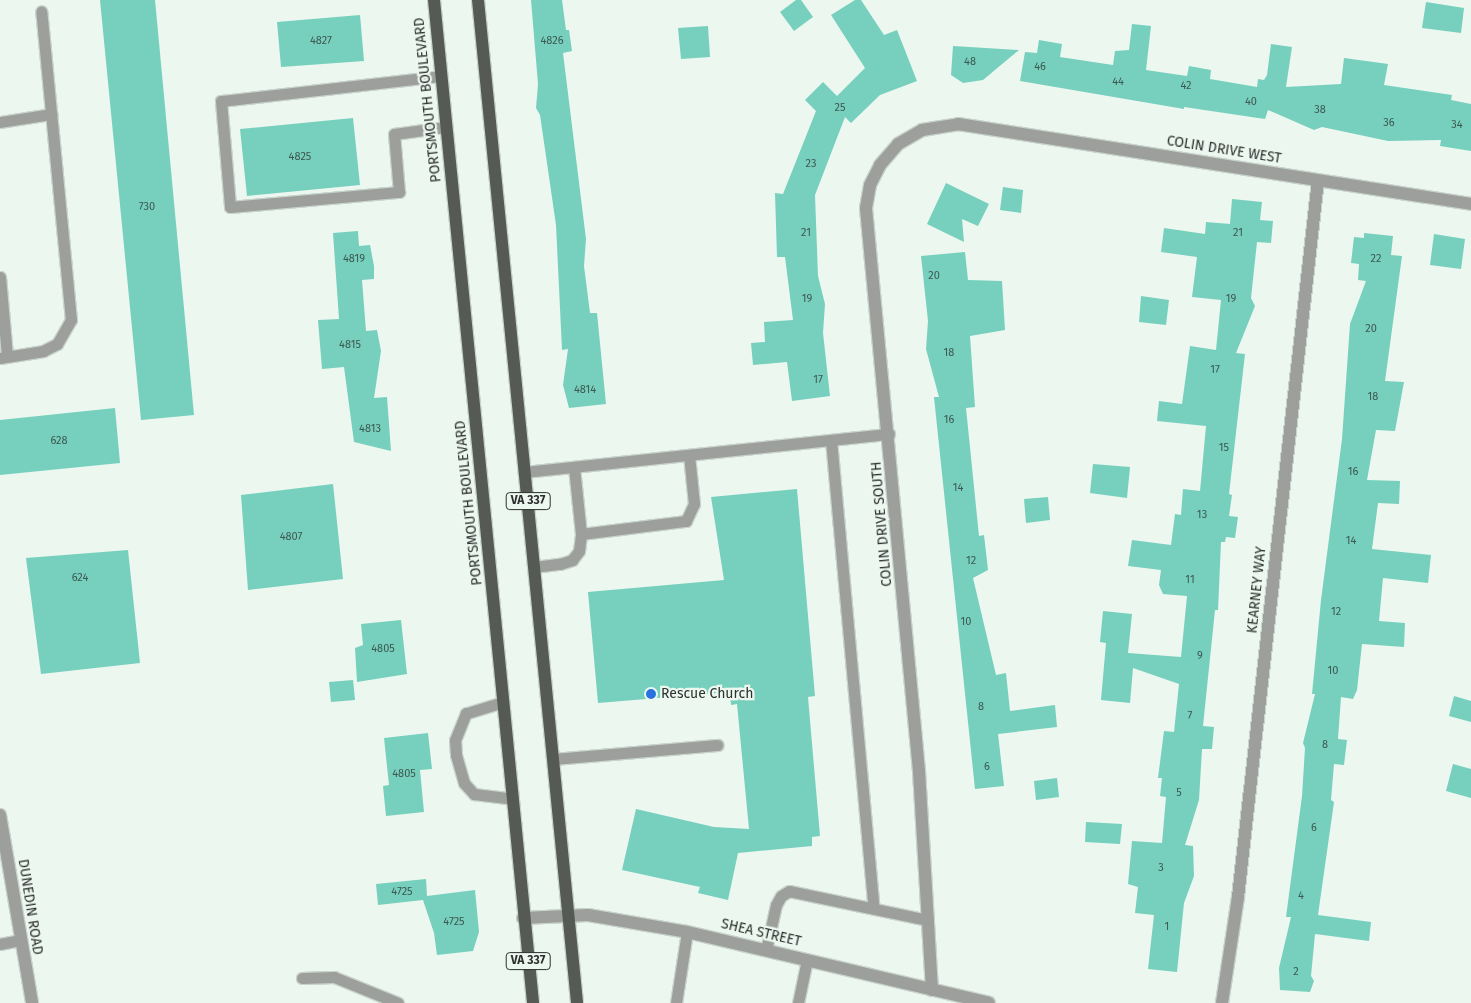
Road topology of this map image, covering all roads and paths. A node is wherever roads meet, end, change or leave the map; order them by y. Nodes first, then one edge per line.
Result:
1 (434, 0) edge
2 (478, 0) edge
3 (41, 11) dead end
4 (441, 76) junction
5 (51, 114) junction
6 (0, 122) edge
7 (446, 127) junction
8 (972, 127) joint
9 (1318, 180) junction
10 (1471, 204) edge
11 (0, 277) edge
12 (4, 357) edge
13 (888, 434) junction
14 (831, 440) junction
15 (689, 455) junction
16 (574, 467) junction
17 (525, 472) junction
18 (581, 534) junction
19 (534, 566) junction
20 (503, 702) junction
21 (717, 745) dead end
22 (553, 760) junction
23 (513, 799) junction
24 (0, 815) edge
25 (874, 908) junction
26 (568, 916) junction
27 (523, 918) junction
28 (928, 920) junction
29 (687, 932) junction
30 (20, 940) junction
31 (0, 944) edge
32 (766, 950) junction
33 (807, 960) junction
34 (302, 978) dead end
35 (932, 990) junction
36 (32, 1003) edge
37 (398, 1003) edge
38 (533, 1003) edge
39 (577, 1003) edge
40 (676, 1003) edge
41 (798, 1003) edge
42 (989, 1003) edge
43 (1222, 1003) edge

1 - 4 main road, PORTSMOUTH BOULEVARD / VA 337
2 - 17 main road, VA 337
3 - 5 lane
4 - 7 main road, PORTSMOUTH BOULEVARD / VA 337
4 - 7 lane
5 - 6 lane
5 - 12 lane
7 - 20 main road, PORTSMOUTH BOULEVARD / VA 337
8 - 9 street, COLIN DRIVE WEST
8 - 13 street, COLIN DRIVE SOUTH
9 - 10 street, COLIN DRIVE WEST
9 - 43 street, KEARNEY WAY
11 - 12 lane
13 - 14 lane
13 - 28 street, COLIN DRIVE SOUTH
14 - 15 lane
14 - 25 lane
15 - 16 lane
15 - 18 lane
16 - 17 lane
16 - 18 lane
17 - 19 main road, VA 337
18 - 19 lane
19 - 22 main road, VA 337
20 - 23 main road, PORTSMOUTH BOULEVARD / VA 337
20 - 23 lane
21 - 22 lane
22 - 26 main road, VA 337
23 - 27 main road, PORTSMOUTH BOULEVARD / VA 337
24 - 30 street, DUNEDIN ROAD
25 - 28 lane
25 - 32 lane
26 - 27 street, SHEA STREET
26 - 29 street, SHEA STREET
26 - 39 main road, VA 337
27 - 38 main road, PORTSMOUTH BOULEVARD / VA 337
28 - 35 street, COLIN DRIVE SOUTH
29 - 32 street, SHEA STREET
29 - 40 lane
30 - 31 lane
30 - 36 street, DUNEDIN ROAD
32 - 33 street, SHEA STREET
33 - 35 street, SHEA STREET
33 - 41 lane
34 - 37 lane
35 - 42 street, SHEA STREET

